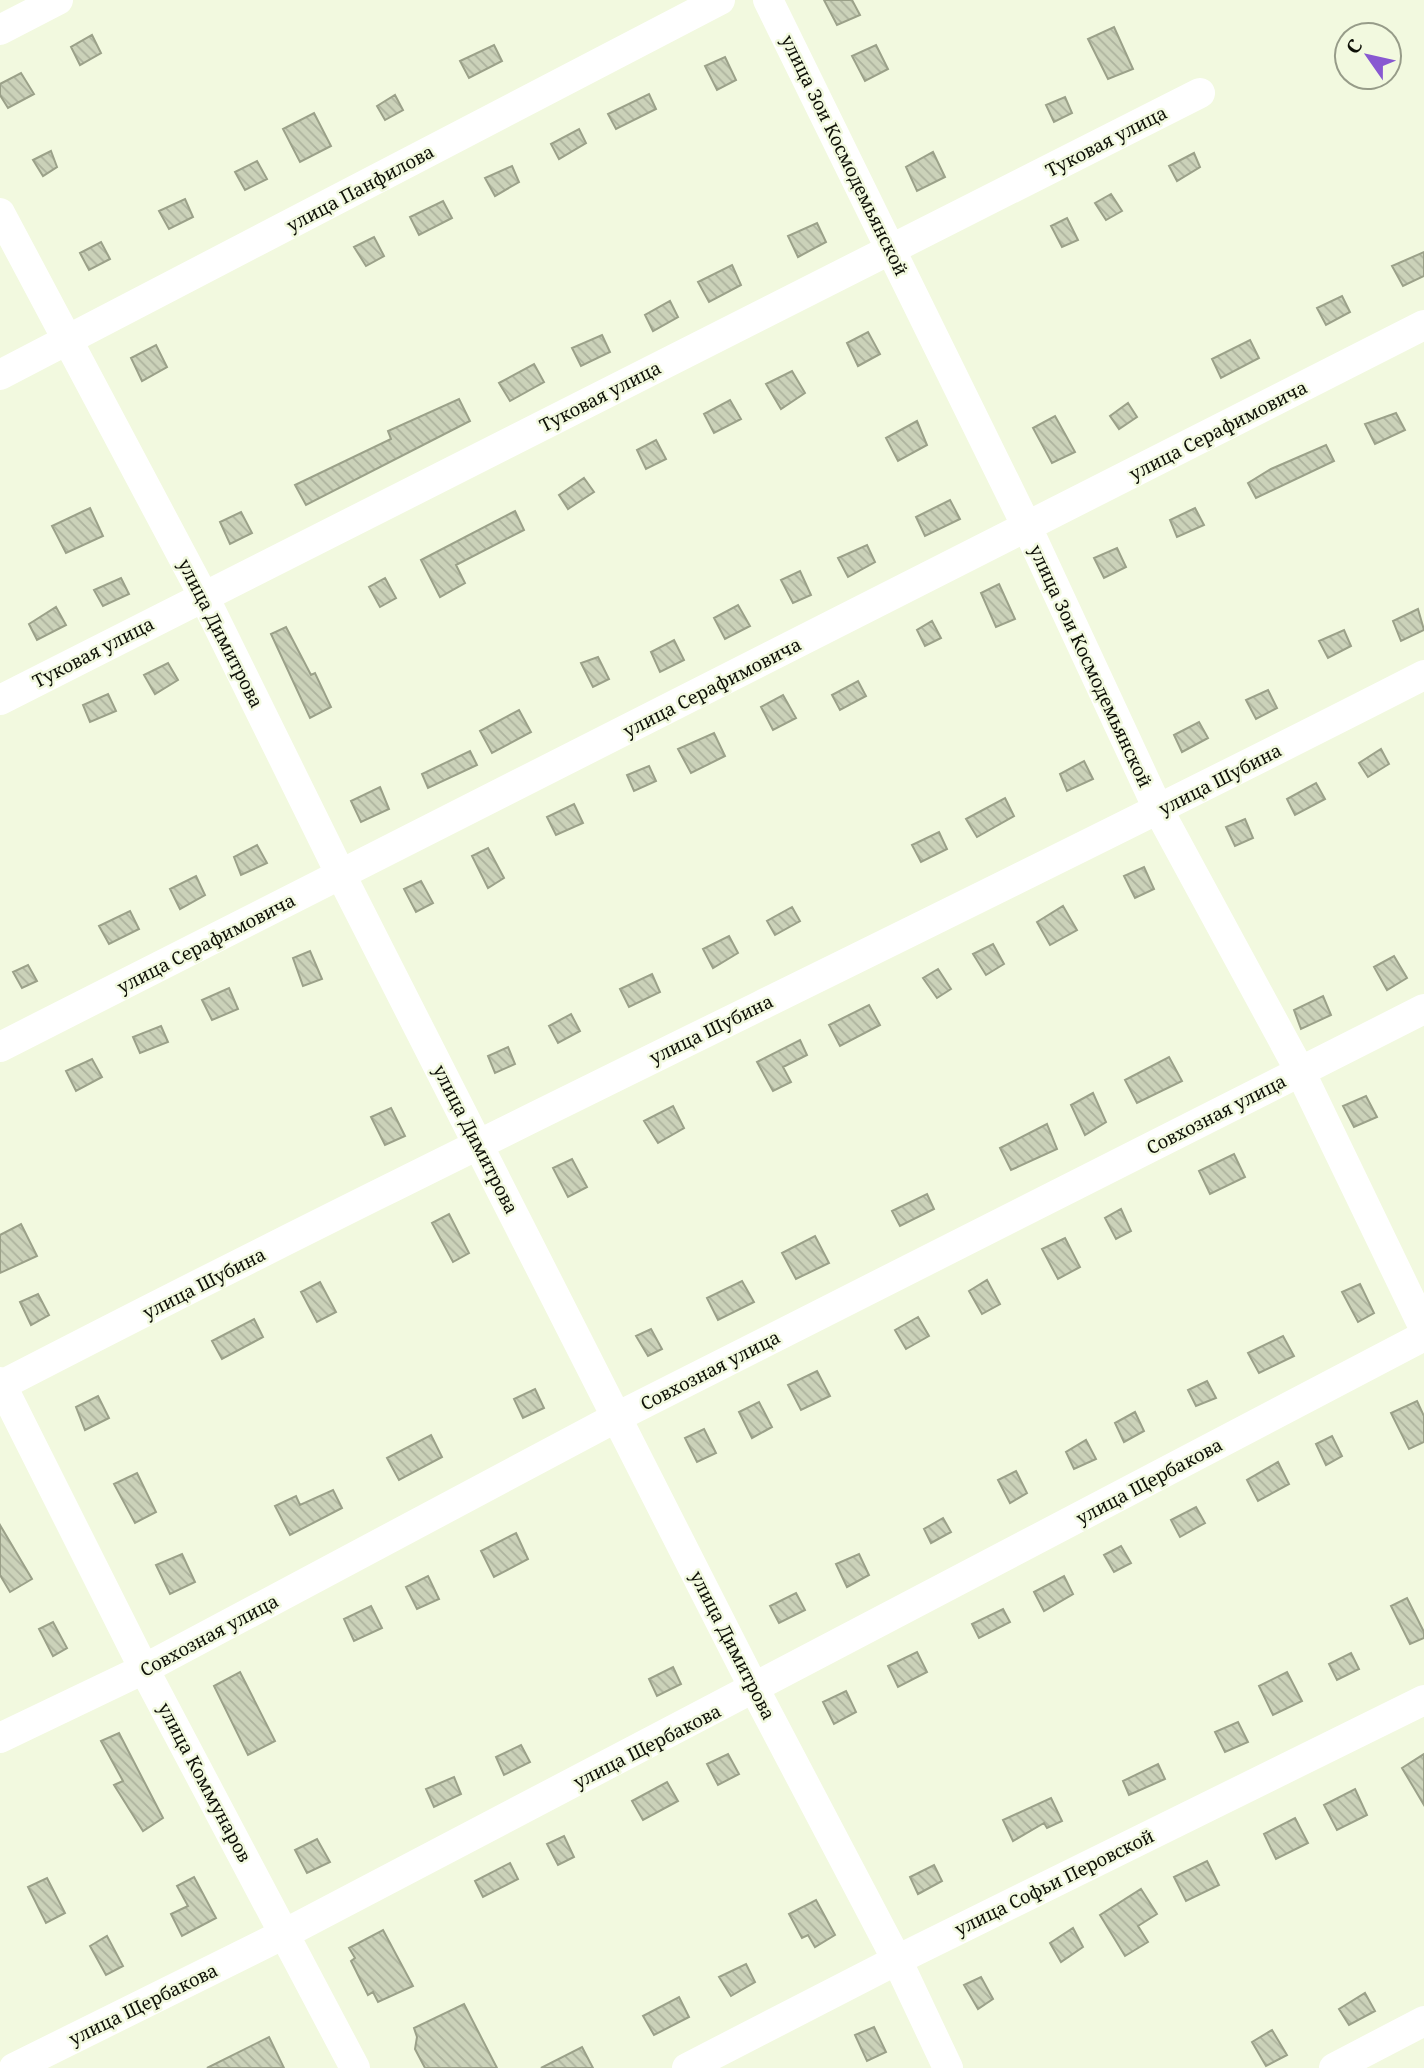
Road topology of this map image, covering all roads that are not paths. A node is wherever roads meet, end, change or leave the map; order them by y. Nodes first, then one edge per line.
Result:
1 (58, 0) edge
2 (720, 0) edge
3 (768, 0) edge
4 (0, 30) edge
5 (1200, 93) dead end
6 (0, 213) edge
7 (892, 249) junction
8 (1424, 325) edge
9 (67, 341) junction
10 (0, 375) edge
11 (1027, 527) junction
12 (203, 595) junction
13 (1424, 676) edge
14 (0, 700) edge
15 (1159, 811) junction
16 (341, 875) junction
17 (1424, 1009) edge
18 (0, 1047) edge
19 (1300, 1072) junction
20 (478, 1143) junction
21 (1424, 1328) edge
22 (1424, 1336) edge
23 (1, 1385) edge
24 (617, 1417) junction
25 (144, 1670) junction
26 (755, 1689) junction
27 (1424, 1700) edge
28 (0, 1738) edge
29 (286, 1933) junction
30 (897, 1960) junction
31 (1424, 2021) edge
32 (14, 2068) edge
33 (355, 2068) edge
34 (687, 2068) edge
35 (948, 2068) edge
36 (1334, 2068) edge

1 - 4 street
2 - 9 street, улица Панфилова
3 - 7 street, улица Зои Космодемьянской
5 - 7 street, Туковая улица
6 - 9 street, улица Димитрова
7 - 11 street, улица Зои Космодемьянской
7 - 12 street, Туковая улица
8 - 11 street, улица Серафимовича
9 - 10 street, улица Панфилова
9 - 12 street, улица Димитрова
11 - 15 street, улица Зои Космодемьянской
11 - 16 street, улица Серафимовича
12 - 14 street, Туковая улица
12 - 16 street, улица Димитрова
13 - 15 street, улица Шубина
15 - 19 street, улица Зои Космодемьянской
15 - 20 street, улица Шубина
16 - 18 street, улица Серафимовича
16 - 20 street, улица Димитрова
17 - 19 street, Совхозная улица
19 - 21 street, улица Зои Космодемьянской
19 - 24 street, Совхозная улица
20 - 23 street, улица Шубина
20 - 24 street, улица Димитрова
22 - 26 street, улица Щербакова
23 - 25 street, улица Коммунаров
24 - 25 street, Совхозная улица
24 - 26 street, улица Димитрова
25 - 28 street, Совхозная улица
25 - 29 street, улица Коммунаров
26 - 29 street, улица Щербакова
26 - 30 street, улица Димитрова
27 - 30 street, улица Софьи Перовской
29 - 32 street, улица Щербакова
29 - 33 street, улица Коммунаров
30 - 34 street, улица Софьи Перовской
30 - 35 street, улица Димитрова
31 - 36 street

